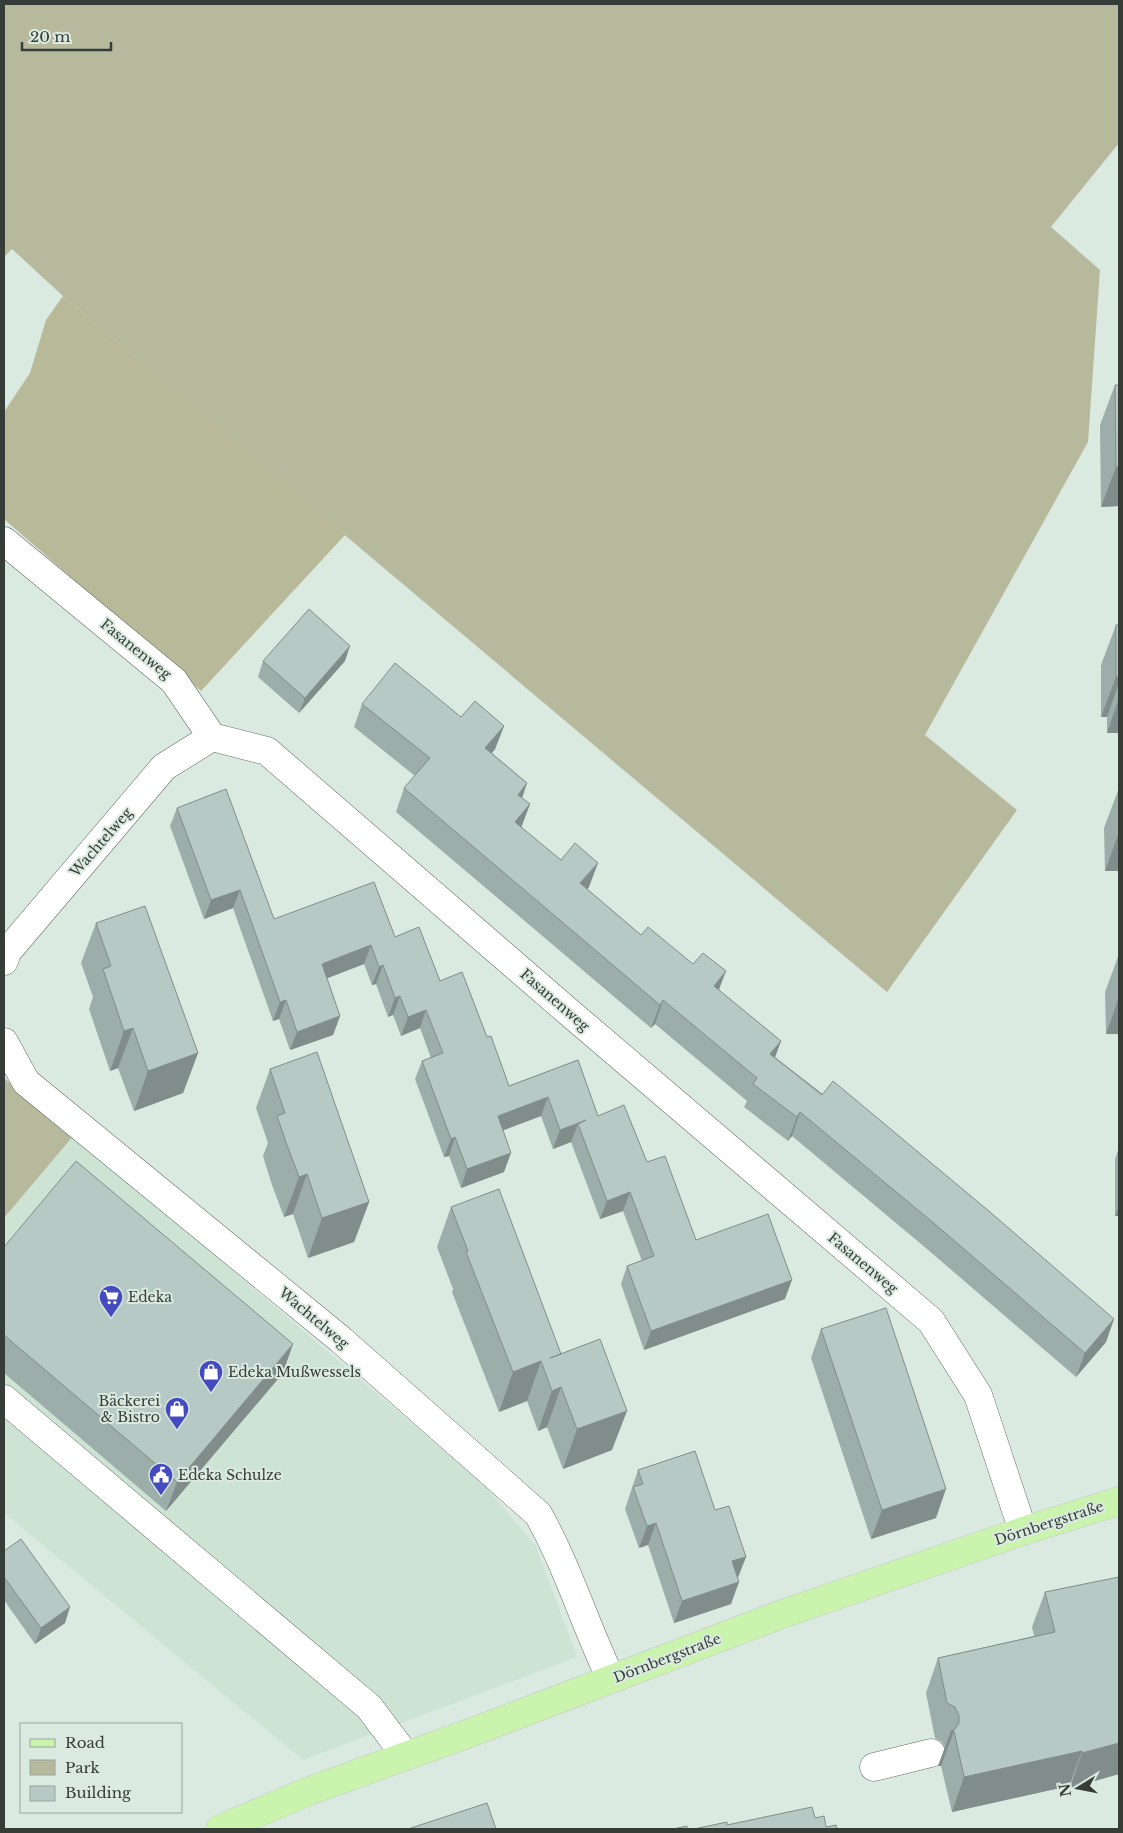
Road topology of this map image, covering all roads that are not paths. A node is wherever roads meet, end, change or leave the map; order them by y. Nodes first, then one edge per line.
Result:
1 (4, 541) edge
2 (212, 737) junction
3 (4, 961) edge
4 (4, 1042) edge
5 (4, 1398) edge
6 (1119, 1501) edge
7 (1023, 1531) junction
8 (611, 1679) junction
9 (931, 1753) dead end
10 (406, 1756) junction
11 (874, 1767) dead end
12 (220, 1829) edge

1 - 2 street, Fasanenweg
2 - 3 street, Wachtelweg
2 - 7 street, Fasanenweg
4 - 8 street, Wachtelweg
5 - 10 street
6 - 7 main road, Dörnbergstraße
7 - 8 main road, Dörnbergstraße
8 - 10 main road, Dörnbergstraße
9 - 11 street
10 - 12 main road, Dörnbergstraße

